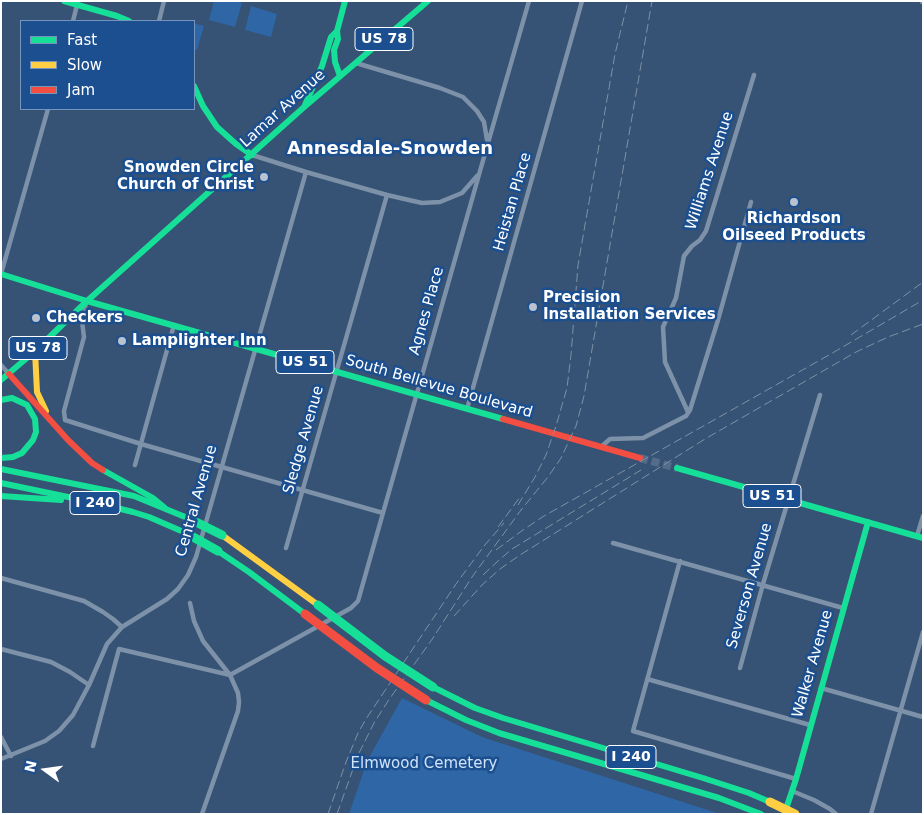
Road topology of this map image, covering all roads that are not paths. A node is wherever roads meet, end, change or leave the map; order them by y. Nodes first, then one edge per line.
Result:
1 (64, 1) edge
2 (164, 1) edge
3 (345, 1) edge
4 (428, 1) edge
5 (529, 1) edge
6 (582, 1) edge
7 (78, 3) edge
8 (73, 20) edge
9 (127, 20) edge
10 (159, 20) edge
11 (337, 31) junction
12 (356, 63) junction
13 (754, 75) dead end
14 (340, 76) junction
15 (195, 88) edge
16 (304, 108) junction
17 (48, 110) edge
18 (488, 142) junction
19 (252, 154) junction
20 (306, 172) junction
21 (479, 174) junction
22 (387, 195) junction
23 (751, 202) dead end
24 (1, 274) edge
25 (87, 302) junction
26 (174, 325) junction
27 (256, 348) junction
28 (35, 351) junction
29 (1, 365) edge
30 (336, 372) junction
31 (5, 377) edge
32 (417, 394) junction
33 (820, 395) dead end
34 (1, 400) edge
35 (468, 409) junction
36 (688, 412) junction
37 (49, 418) junction
38 (141, 444) junction
39 (601, 447) junction
40 (1, 458) edge
41 (640, 458) tunnel mouth
42 (135, 464) dead end
43 (222, 466) junction
44 (677, 468) tunnel mouth
45 (1, 469) edge
46 (1, 483) edge
47 (303, 490) junction
48 (1, 496) edge
49 (787, 500) junction
50 (92, 502) junction
51 (165, 508) junction
52 (383, 512) junction
53 (923, 516) edge
54 (868, 522) junction
55 (920, 537) edge
56 (613, 542) dead end
57 (286, 548) dead end
58 (680, 561) junction
59 (1, 578) edge
60 (762, 584) junction
61 (190, 604) dead end
62 (843, 608) junction
63 (122, 628) junction
64 (923, 632) edge
65 (1, 649) edge
66 (740, 668) dead end
67 (230, 676) junction
68 (647, 679) junction
69 (89, 686) junction
70 (821, 688) junction
71 (900, 711) junction
72 (923, 717) edge
73 (810, 725) junction
74 (1, 737) edge
75 (93, 746) dead end
76 (11, 756) junction
77 (1, 759) edge
78 (796, 779) junction
79 (792, 791) junction
80 (202, 814) edge
81 (761, 814) edge
82 (784, 814) edge
83 (795, 814) edge
84 (836, 814) edge
85 (872, 814) edge

1 - 7 main road
2 - 10 street
3 - 11 main road
4 - 12 main road, Lamar Avenue / US 78
5 - 18 street, Agnes Place
6 - 35 street, Heistan Place
7 - 8 street
7 - 9 main road
11 - 14 main road
11 - 16 main road
12 - 14 main road, Lamar Avenue / US 78
12 - 18 street
13 - 36 street, Williams Avenue
14 - 16 main road, Lamar Avenue / US 78
15 - 19 main road
16 - 19 main road, Lamar Avenue / US 78
17 - 24 street
18 - 21 street, Agnes Place
19 - 20 street
19 - 25 main road, Lamar Avenue / US 78
20 - 22 street
20 - 27 street, Central Avenue
21 - 22 street
21 - 32 street, Agnes Place
22 - 30 street, Sledge Avenue
23 - 36 street
24 - 25 main road, South Bellevue Boulevard / US 51
25 - 26 main road, South Bellevue Boulevard / US 51
25 - 28 main road, Lamar Avenue / US 78
25 - 38 street
26 - 27 main road, South Bellevue Boulevard / US 51
26 - 38 street
27 - 30 main road, South Bellevue Boulevard / US 51
27 - 43 street, Central Avenue
28 - 31 main road, Lamar Avenue / US 78
28 - 37 main road
29 - 31 street
30 - 32 main road, South Bellevue Boulevard / US 51
30 - 47 street, Sledge Avenue
31 - 37 main road
32 - 35 main road, South Bellevue Boulevard / US 51
32 - 52 street, Agnes Place
33 - 49 street, Severson Avenue
34 - 40 main road
35 - 39 main road, South Bellevue Boulevard / US 51
36 - 39 street
37 - 51 main road
38 - 42 street
38 - 43 street
39 - 41 main road, South Bellevue Boulevard / US 51
43 - 47 street
43 - 63 street, Central Avenue
44 - 49 main road, US 51
45 - 51 main road, I 240
46 - 50 main road, I 240
47 - 52 street
47 - 57 street, Sledge Avenue
48 - 50 main road
49 - 54 main road, US 51
49 - 60 street, Severson Avenue
50 - 81 main road, I 240, bridge
51 - 83 main road, I 240, bridge
52 - 67 street, Agnes Place
53 - 55 street
54 - 55 main road, US 51
54 - 62 main road, Walker Avenue
56 - 58 street
58 - 60 street
58 - 68 street
59 - 63 street
60 - 62 street
60 - 66 street, Severson Avenue
61 - 67 street
62 - 70 main road, Walker Avenue
63 - 69 street, Central Avenue
64 - 71 street
65 - 69 street
67 - 75 street
67 - 80 street
68 - 73 street
68 - 78 street
69 - 76 street, Central Avenue
70 - 71 street
70 - 73 main road, Walker Avenue
71 - 72 street
71 - 85 street
73 - 78 main road, Walker Avenue
74 - 76 street
76 - 77 street, Central Avenue
78 - 79 main road, Walker Avenue
79 - 82 main road, Walker Avenue
79 - 84 street

